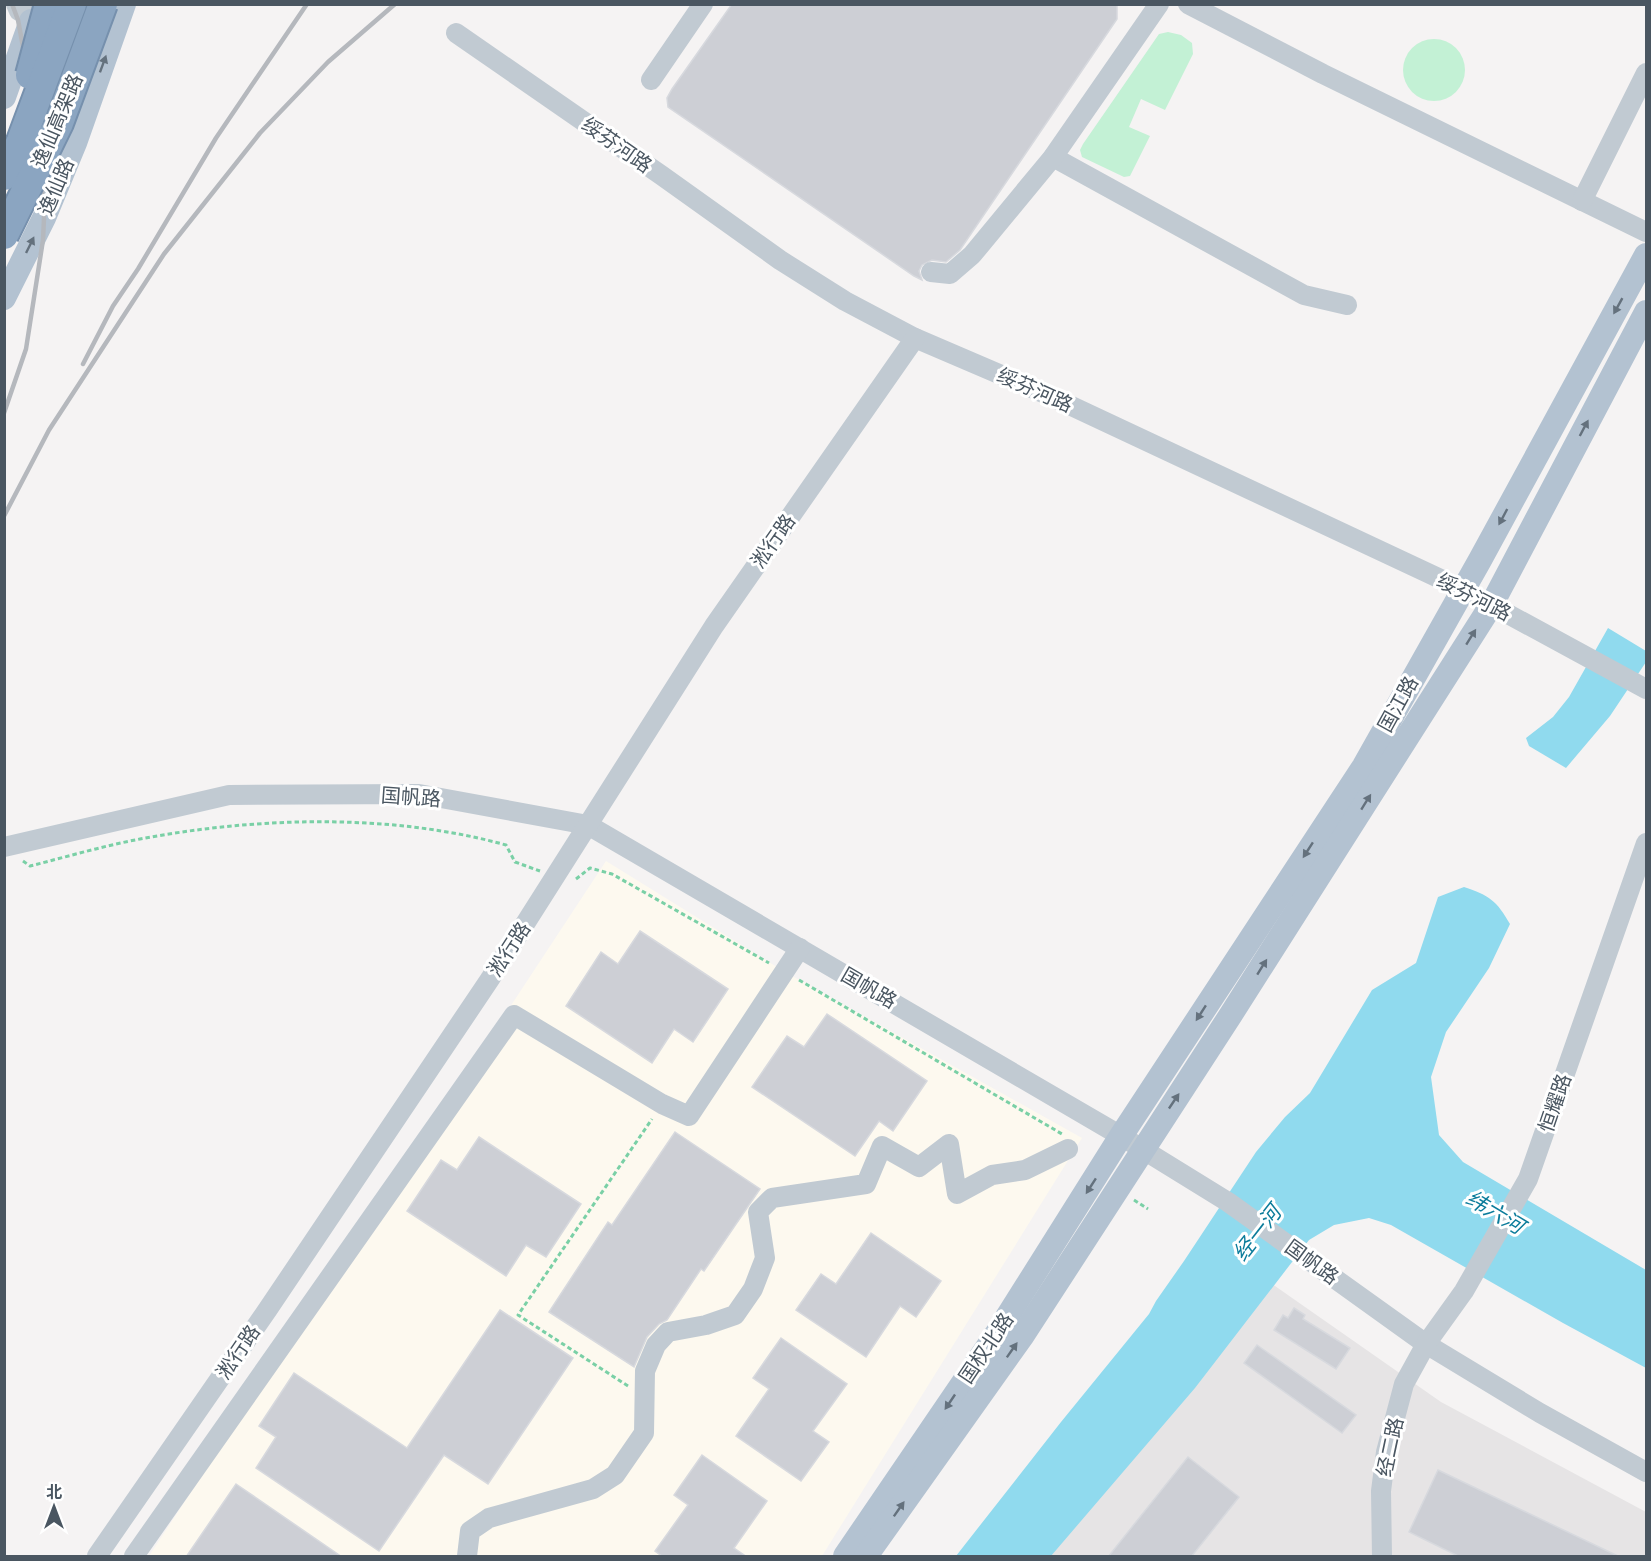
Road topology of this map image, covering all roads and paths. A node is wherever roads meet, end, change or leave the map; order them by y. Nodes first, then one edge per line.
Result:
1 (66, 4) edge
2 (72, 4) edge
3 (102, 4) edge
4 (124, 4) edge
5 (703, 4) edge
6 (1160, 4) edge
7 (1188, 4) edge
8 (33, 8) edge
9 (456, 33) dead end
10 (1647, 73) edge
11 (651, 80) dead end
12 (4, 98) edge
13 (1053, 157) junction
14 (11, 158) edge
15 (4, 176) edge
16 (1582, 201) junction
17 (1647, 232) edge
18 (4, 235) edge
19 (1647, 255) edge
20 (931, 272) dead end
21 (4, 298) edge
22 (1347, 305) dead end
23 (1647, 312) edge
24 (915, 338) junction
25 (1530, 465) junction
26 (1557, 480) junction
27 (1462, 589) junction
28 (1492, 604) junction
29 (1647, 689) edge
30 (588, 825) junction
31 (1647, 843) edge
32 (4, 847) edge
33 (21, 860) dead end
34 (555, 876) junction
35 (800, 948) junction
36 (785, 972) junction
37 (662, 1104) junction
38 (1121, 1136) junction
39 (1068, 1149) joint
40 (1142, 1150) junction
41 (1118, 1188) junction
42 (1148, 1209) dead end
43 (1426, 1344) junction
44 (645, 1397) junction
45 (1647, 1472) edge
46 (97, 1557) edge
47 (134, 1557) edge
48 (467, 1557) edge
49 (845, 1557) edge
50 (866, 1557) edge
51 (1382, 1557) edge

1 - 14 main road
2 - 14 highway, 逸仙高架路, bridge
3 - 18 highway, 逸仙高架路, bridge
21 -> 4 main road, 逸仙路
5 - 11 street
6 - 13 street
7 - 16 street
8 - 12 main road
8 - 14 highway, bridge
9 - 24 street, 绥芬河路
10 - 16 street
13 - 20 street
13 - 22 street
14 - 15 highway, 逸仙高架路, bridge
16 - 17 street
19 -> 25 main road, 国江路
26 -> 23 main road, 国江路
24 - 27 street, 绥芬河路
24 - 30 street, 淞行路
25 - 26 street
25 -> 27 main road, 国江路
26 - 28 main road, 国江路
27 - 28 street, 绥芬河路
27 -> 38 main road, 国江路
28 - 29 street, 绥芬河路
40 -> 28 main road, 国江路
30 - 32 street, 国帆路
30 - 34 street, 淞行路
30 - 35 street, 国帆路
31 - 43 street, 恒耀路
33 - 34 path
34 - 36 path
34 - 46 street, 淞行路
35 - 36 street
35 - 38 street, 国帆路
36 - 37 street
36 - 39 path
37 - 44 path
37 - 47 street
38 - 40 street, 国帆路
38 -> 49 main road, 国权北路
39 - 44 street
40 - 41 main road, 国权北路
40 - 43 street, 国帆路
41 - 42 path
50 -> 41 main road, 国权北路
43 - 45 street, 国帆路
43 - 51 street, 经二路
44 - 48 street

